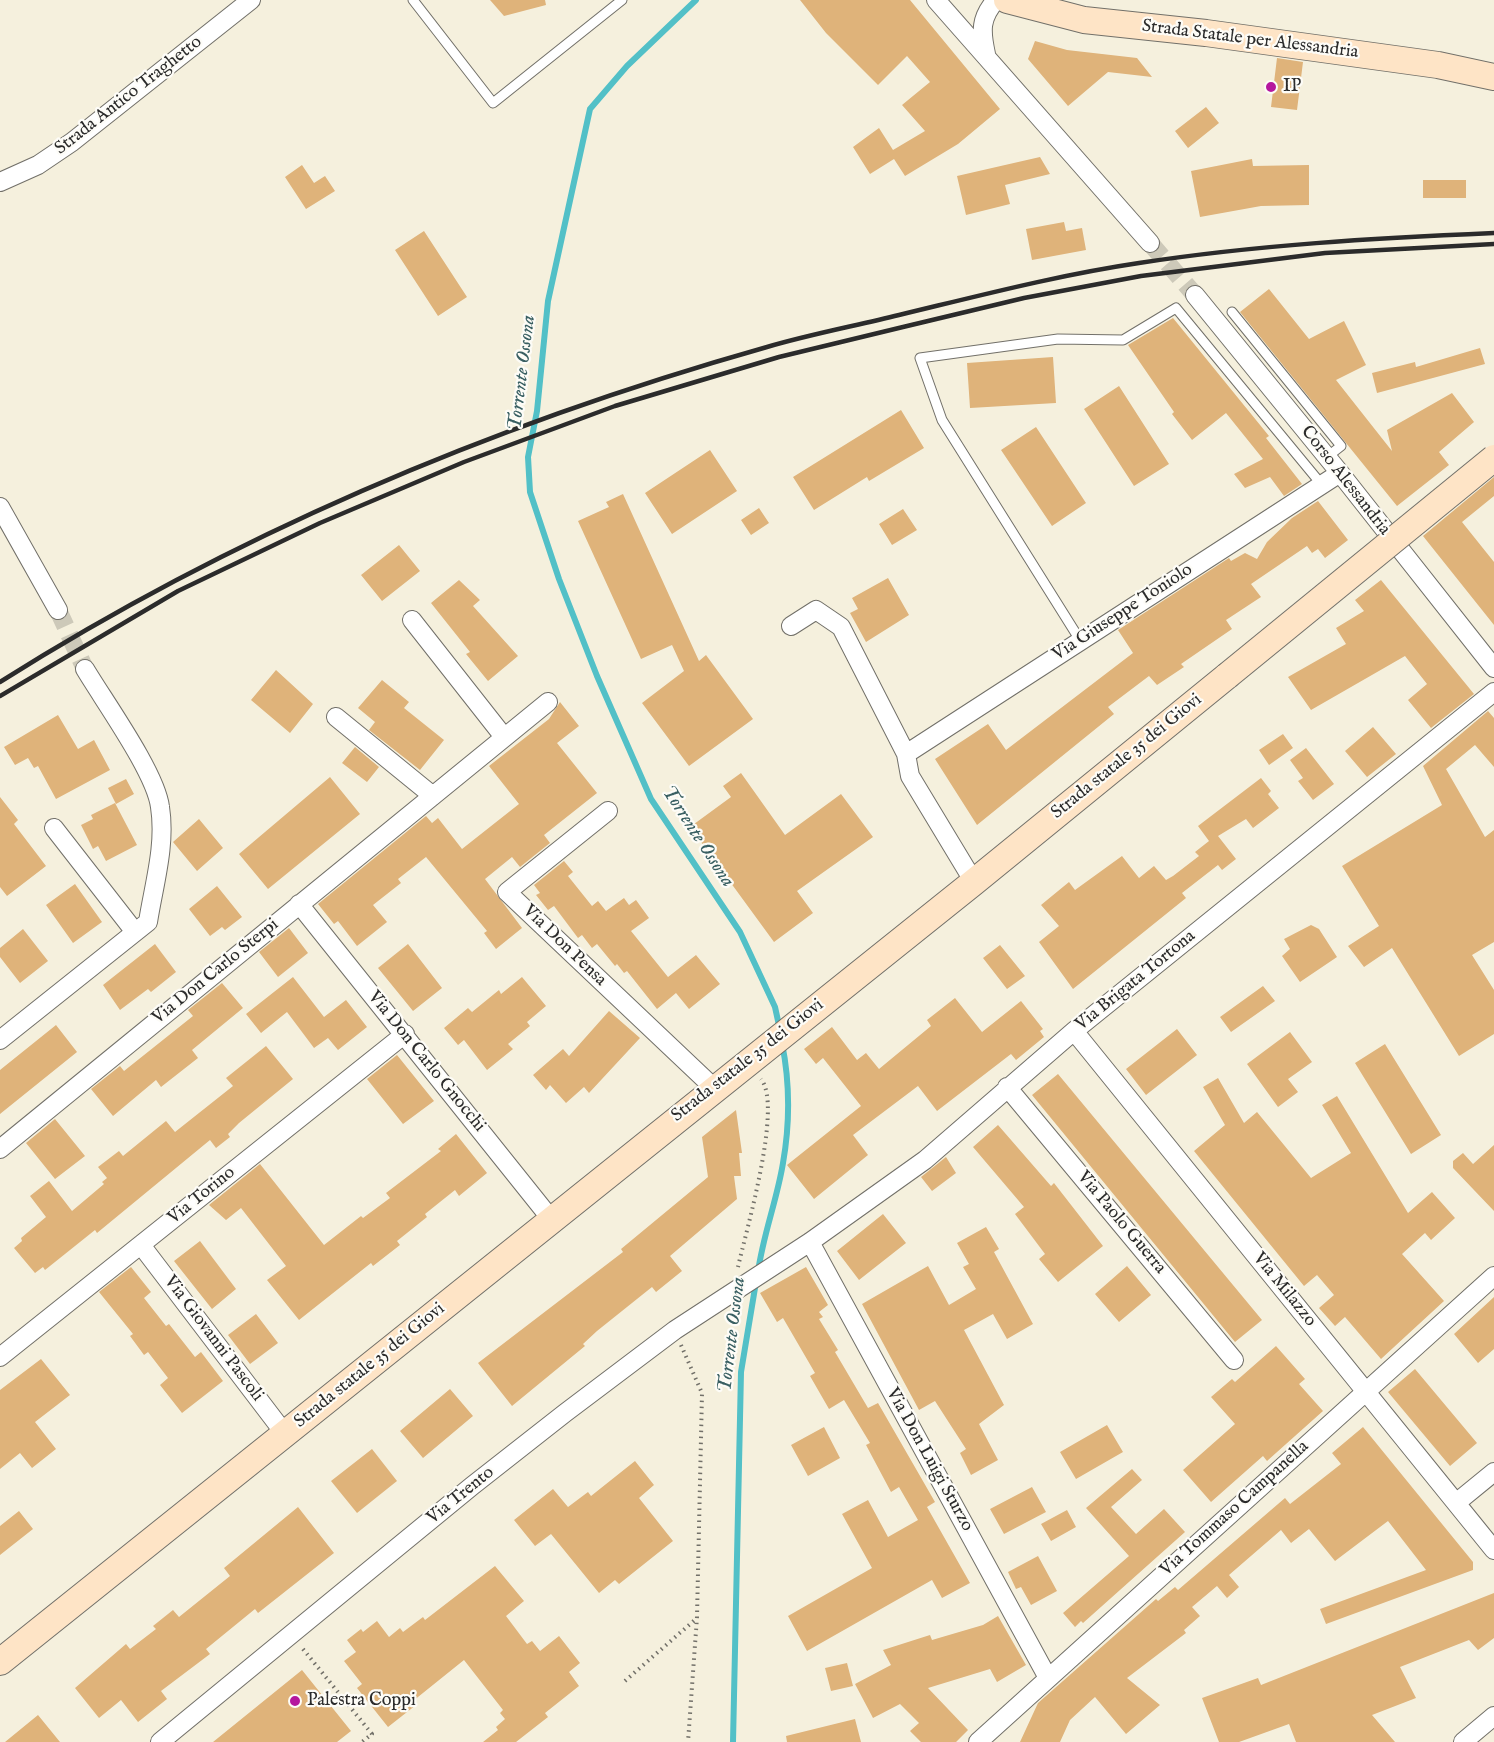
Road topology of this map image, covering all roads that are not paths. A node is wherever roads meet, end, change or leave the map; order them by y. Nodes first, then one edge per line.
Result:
1 (251, 0) edge
2 (413, 0) edge
3 (621, 0) edge
4 (936, 0) edge
5 (996, 0) edge
6 (1008, 0) edge
7 (986, 56) junction
8 (1494, 77) edge
9 (0, 182) edge
10 (1150, 243) tunnel mouth
11 (1194, 295) tunnel mouth
12 (1232, 312) dead end
13 (1328, 457) junction
14 (1494, 458) edge
15 (1340, 473) junction
16 (1322, 485) junction
17 (0, 507) edge
18 (58, 610) tunnel mouth
19 (412, 620) dead end
20 (792, 626) dead end
21 (1080, 640) junction
22 (1488, 648) edge
23 (1494, 668) edge
24 (85, 669) tunnel mouth
25 (1494, 692) edge
26 (548, 702) dead end
27 (336, 717) dead end
28 (504, 737) junction
29 (906, 754) junction
30 (433, 795) junction
31 (608, 812) dead end
32 (54, 828) dead end
33 (974, 882) junction
34 (299, 904) junction
35 (135, 932) junction
36 (1074, 1031) junction
37 (405, 1034) junction
38 (0, 1040) edge
39 (1007, 1087) junction
40 (714, 1088) junction
41 (0, 1149) edge
42 (551, 1219) junction
43 (810, 1242) junction
44 (141, 1245) junction
45 (774, 1265) joint
46 (1494, 1276) edge
47 (0, 1357) edge
48 (1234, 1360) dead end
49 (1366, 1391) junction
50 (285, 1434) junction
51 (1494, 1472) edge
52 (1456, 1503) junction
53 (1494, 1550) edge
54 (0, 1662) edge
55 (1047, 1678) junction
56 (1494, 1716) edge
57 (160, 1742) edge
58 (978, 1742) edge
59 (1463, 1742) edge

1 - 9 street, Strada Antico Traghetto
2 - 3 lane
4 - 7 street
5 - 7 street
6 - 8 main road, Strada Statale per Alessandria
7 - 10 street
11 - 13 street, Corso Alessandria
12 - 13 lane
13 - 15 street, Corso Alessandria
14 - 33 main road, Strada statale 35 dei Giovi, bridge
15 - 16 street, Via Giuseppe Toniolo
15 - 22 street, Corso Alessandria
16 - 21 street, Via Giuseppe Toniolo
16 - 21 lane
17 - 18 street
19 - 28 street
20 - 29 street
21 - 29 street, Via Giuseppe Toniolo
22 - 23 street, Corso Alessandria
24 - 35 street
25 - 36 street, Via Brigata Tortona
26 - 28 street, Via Don Carlo Sterpi
27 - 30 street
28 - 30 street, Via Don Carlo Sterpi
29 - 33 street
30 - 34 street, Via Don Carlo Sterpi
31 - 40 street, Via Don Pensa
32 - 35 street
33 - 40 main road, Strada statale 35 dei Giovi
34 - 37 street, Via Don Carlo Gnocchi
34 - 41 street, Via Don Carlo Sterpi
35 - 38 street
36 - 39 street, Via Brigata Tortona
36 - 49 street, Via Milazzo
37 - 42 street, Via Don Carlo Gnocchi
37 - 44 street, Via Torino
39 - 43 street, Via Brigata Tortona
39 - 48 street, Via Paolo Guerra
40 - 42 main road, Strada statale 35 dei Giovi
42 - 50 main road, Strada statale 35 dei Giovi
43 - 45 street, Via Brigata Tortona
43 - 55 street, Via Don Luigi Sturzo
44 - 47 street, Via Torino
44 - 50 street, Via Giovanni Pascoli
45 - 57 street, Via Trento
46 - 49 street, Via Tommaso Campanella
49 - 52 street, Via Milazzo
49 - 55 street, Via Tommaso Campanella
50 - 54 main road, Strada statale 35 dei Giovi
51 - 52 street
52 - 53 street, Via Milazzo
55 - 58 street, Via Tommaso Campanella
56 - 59 street

